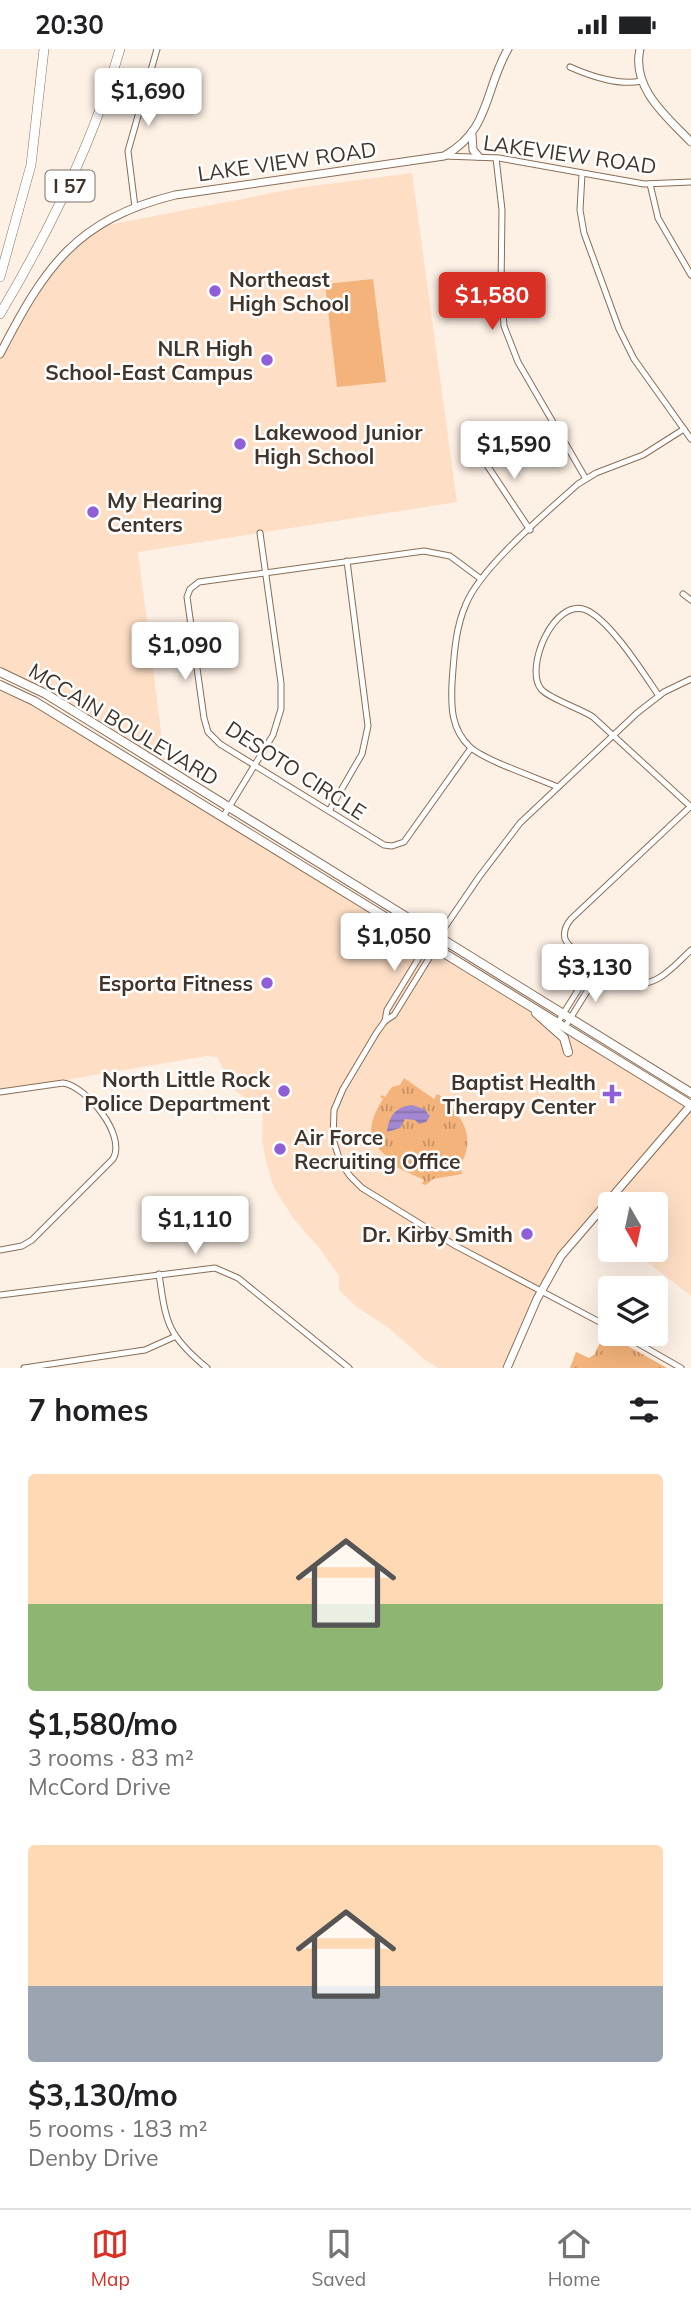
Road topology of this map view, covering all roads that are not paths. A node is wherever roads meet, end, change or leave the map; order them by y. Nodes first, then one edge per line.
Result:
1 (44, 49) edge
2 (120, 49) edge
3 (157, 49) edge
4 (508, 49) edge
5 (640, 49) edge
6 (570, 67) dead end
7 (641, 81) junction
8 (472, 135) junction
9 (691, 142) edge
10 (444, 156) junction
11 (478, 156) junction
12 (496, 158) junction
13 (582, 174) junction
14 (691, 182) edge
15 (650, 184) junction
16 (135, 207) junction
17 (691, 275) edge
18 (0, 277) edge
19 (0, 314) edge
20 (0, 354) edge
21 (684, 429) junction
22 (691, 439) edge
23 (475, 447) dead end
24 (586, 479) junction
25 (530, 530) junction
26 (260, 533) dead end
27 (347, 561) junction
28 (266, 572) junction
29 (481, 579) junction
30 (683, 594) dead end
31 (691, 600) edge
32 (0, 672) edge
33 (691, 679) edge
34 (0, 685) edge
35 (659, 696) junction
36 (614, 734) junction
37 (471, 748) junction
38 (254, 766) junction
39 (558, 787) junction
40 (691, 806) edge
41 (228, 808) junction
42 (329, 811) junction
43 (223, 817) junction
44 (438, 937) junction
45 (432, 946) junction
46 (691, 950) edge
47 (595, 963) junction
48 (601, 967) junction
49 (526, 1003) junction
50 (567, 1016) junction
51 (561, 1024) junction
52 (568, 1052) dead end
53 (0, 1091) edge
54 (691, 1093) edge
55 (691, 1105) edge
56 (0, 1250) edge
57 (159, 1274) junction
58 (541, 1290) junction
59 (0, 1294) edge
60 (598, 1321) edge
61 (174, 1337) junction
62 (643, 1346) edge
63 (24, 1368) edge
64 (207, 1368) edge
65 (349, 1368) edge
66 (507, 1368) edge
67 (681, 1368) edge

1 - 18 highway, I 57
2 - 19 highway, I 57
3 - 16 street
4 - 8 street
5 - 7 street
6 - 7 street
7 - 9 street
8 - 10 street
8 - 11 street
10 - 11 street, LAKEVIEW ROAD
10 - 16 street, LAKE VIEW ROAD
11 - 12 street, LAKEVIEW ROAD
12 - 13 street, LAKEVIEW ROAD
12 - 24 street
13 - 15 street, LAKEVIEW ROAD
13 - 21 street
14 - 15 street, LAKEVIEW ROAD
15 - 17 street
16 - 20 street, LAKE VIEW ROAD
21 - 22 street
21 - 24 street
23 - 25 street
24 - 25 street
25 - 29 street
26 - 28 street
27 - 28 street, DESOTO CIRCLE
27 - 29 street, DESOTO CIRCLE
27 - 42 street
28 - 38 street
28 - 38 street, DESOTO CIRCLE
29 - 37 street
30 - 31 street
32 - 41 main road, MCCAIN BOULEVARD
33 - 35 street
34 - 43 main road, MCCAIN BOULEVARD
35 - 36 street
35 - 36 street
36 - 39 street
36 - 40 street
37 - 39 street
37 - 42 street, DESOTO CIRCLE
38 - 41 street
38 - 42 street, DESOTO CIRCLE
39 - 44 street
40 - 47 street
41 - 43 street
41 - 44 main road, MCCAIN BOULEVARD
43 - 45 main road, MCCAIN BOULEVARD
44 - 45 street
44 - 50 main road, MCCAIN BOULEVARD
45 - 49 main road, MCCAIN BOULEVARD
45 - 58 street
46 - 48 street
47 - 48 street
47 - 50 street
48 - 50 street
49 - 51 main road
49 - 52 main road
50 - 51 street
50 - 54 main road, MCCAIN BOULEVARD
51 - 55 main road
53 - 56 street
55 - 58 street
57 - 59 street
57 - 61 street
57 - 65 street
58 - 60 street
58 - 66 street
61 - 63 street
61 - 64 street
62 - 67 street

